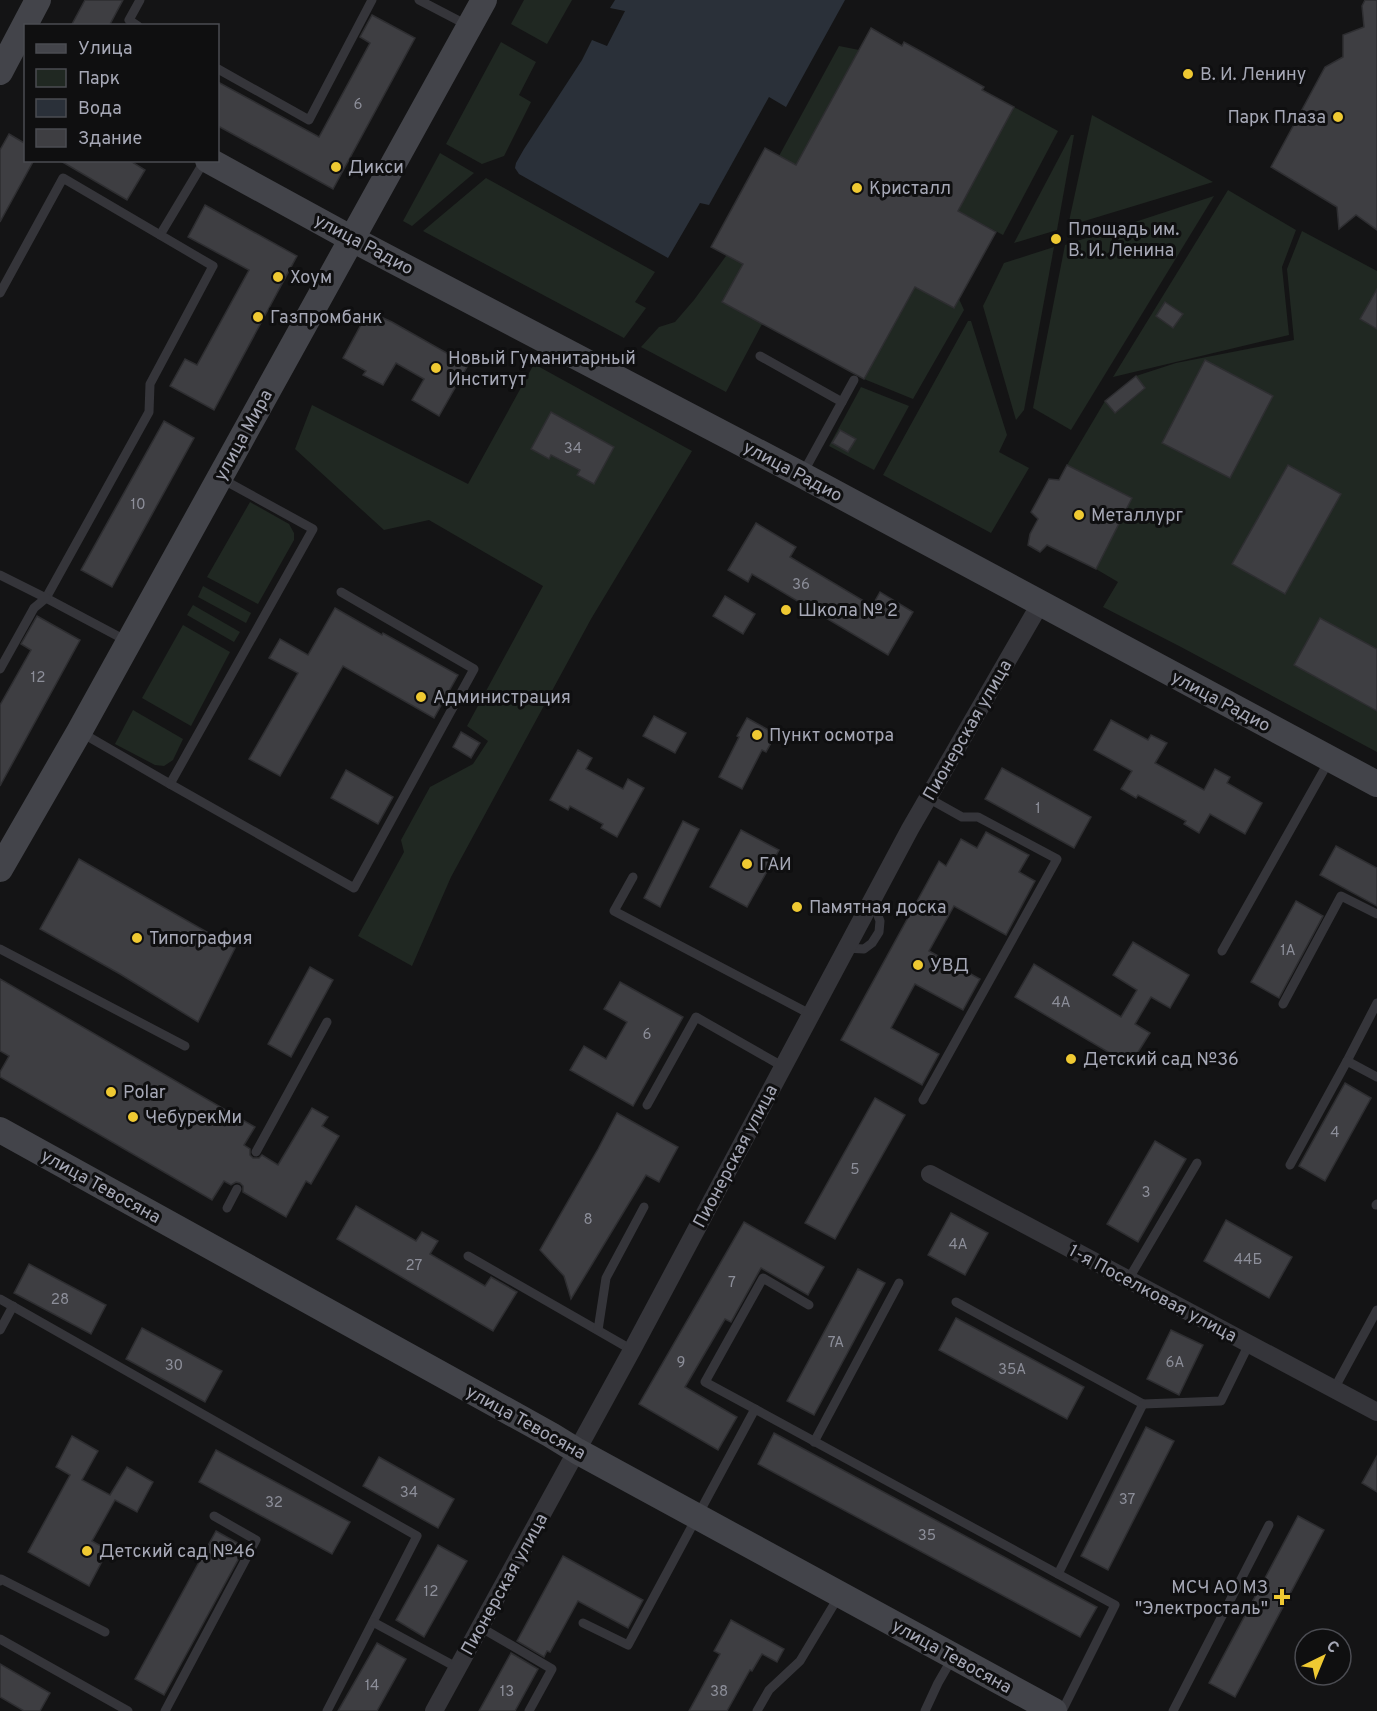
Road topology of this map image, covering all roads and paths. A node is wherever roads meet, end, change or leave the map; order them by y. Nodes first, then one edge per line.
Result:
1 (38, 0) edge
2 (140, 0) edge
3 (372, 0) edge
4 (419, 0) edge
5 (484, 0) edge
6 (26, 24) edge
7 (135, 24) edge
8 (470, 27) junction
9 (24, 28) edge
10 (9, 58) edge
11 (219, 70) edge
12 (206, 162) edge
13 (211, 162) edge
14 (160, 235) junction
15 (352, 239) junction
16 (0, 293) edge
17 (760, 357) dead end
18 (854, 380) dead end
19 (842, 402) junction
20 (802, 475) junction
21 (220, 478) junction
22 (0, 575) edge
23 (341, 592) dead end
24 (46, 598) junction
25 (1040, 604) junction
26 (129, 642) junction
27 (0, 669) edge
28 (79, 732) junction
29 (1330, 759) junction
30 (170, 784) junction
31 (1377, 784) edge
32 (928, 798) junction
33 (0, 869) edge
34 (633, 877) dead end
35 (1377, 914) edge
36 (0, 949) edge
37 (1222, 951) dead end
38 (1377, 1003) edge
39 (1283, 1004) dead end
40 (810, 1014) junction
41 (327, 1022) dead end
42 (185, 1046) dead end
43 (1347, 1061) junction
44 (782, 1066) junction
45 (1377, 1077) edge
46 (923, 1100) dead end
47 (647, 1105) dead end
48 (0, 1130) edge
49 (256, 1152) dead end
50 (1197, 1163) dead end
51 (1290, 1164) dead end
52 (930, 1174) dead end
53 (237, 1189) dead end
54 (644, 1207) dead end
55 (227, 1208) dead end
56 (468, 1256) dead end
57 (1128, 1280) junction
58 (898, 1283) dead end
59 (0, 1299) edge
60 (956, 1302) dead end
61 (809, 1305) dead end
62 (13, 1306) junction
63 (1377, 1310) edge
64 (0, 1330) edge
65 (598, 1330) junction
66 (1249, 1344) junction
67 (632, 1350) junction
68 (1334, 1389) junction
69 (1143, 1404) junction
70 (755, 1409) junction
71 (1377, 1412) edge
72 (814, 1442) junction
73 (577, 1451) junction
74 (214, 1516) dead end
75 (698, 1516) junction
76 (1269, 1525) dead end
77 (1058, 1574) junction
78 (0, 1581) edge
79 (840, 1594) junction
80 (373, 1622) junction
81 (583, 1623) dead end
82 (480, 1627) junction
83 (105, 1632) dead end
84 (0, 1639) edge
85 (954, 1656) junction
86 (458, 1668) junction
87 (128, 1711) edge
88 (165, 1711) edge
89 (327, 1711) edge
90 (434, 1711) edge
91 (529, 1711) edge
92 (757, 1711) edge
93 (925, 1711) edge
94 (1054, 1711) edge
95 (1062, 1711) edge
96 (1173, 1711) edge

1 - 6 main road
2 - 7 lane
3 - 11 lane
4 - 8 lane
5 - 8 main road, улица Мира
8 - 15 main road, улица Мира
9 - 10 main road
12 - 14 lane
13 - 15 main road, улица Радио
14 - 16 lane
14 - 24 lane
15 - 20 main road, улица Радио
15 - 21 main road, улица Мира
17 - 19 lane
18 - 19 lane
19 - 20 lane
20 - 25 main road, улица Радио
21 - 26 main road, улица Мира
21 - 30 lane
22 - 24 lane
23 - 30 lane
24 - 26 lane
24 - 27 lane
25 - 29 main road, улица Радио
25 - 32 street, Пионерская улица
26 - 28 main road, улица Мира
28 - 30 lane
28 - 33 main road, улица Мира
29 - 31 main road, улица Радио
29 - 37 lane
32 - 40 street, Пионерская улица
32 - 46 lane
34 - 40 lane
35 - 39 lane
36 - 42 lane
38 - 43 lane
40 - 44 street, Пионерская улица
41 - 49 lane
43 - 45 lane
43 - 51 lane
44 - 47 lane
44 - 67 street, Пионерская улица
48 - 73 main road, улица Тевосяна
50 - 57 lane
52 - 57 street, 1-я Поселковая улица
53 - 55 lane
54 - 65 lane
56 - 65 lane
57 - 66 street, 1-я Поселковая улица
58 - 72 lane
59 - 62 lane
60 - 69 lane
61 - 70 lane
62 - 64 lane
62 - 80 lane
63 - 68 lane
65 - 67 lane
66 - 68 street, 1-я Поселковая улица
66 - 69 lane
67 - 73 street, Пионерская улица
68 - 71 street, 1-я Поселковая улица
69 - 77 lane
70 - 72 lane
70 - 75 lane
72 - 77 lane
73 - 75 main road, улица Тевосяна
73 - 82 street, Пионерская улица
74 - 88 lane
75 - 79 main road, улица Тевосяна
75 - 81 lane
76 - 96 lane
77 - 95 lane
78 - 83 lane
79 - 85 main road, улица Тевосяна
79 - 92 lane
80 - 86 lane
80 - 89 lane
82 - 86 street, Пионерская улица
82 - 91 lane
84 - 87 lane
85 - 93 lane
85 - 94 main road, улица Тевосяна
86 - 90 street, Пионерская улица

